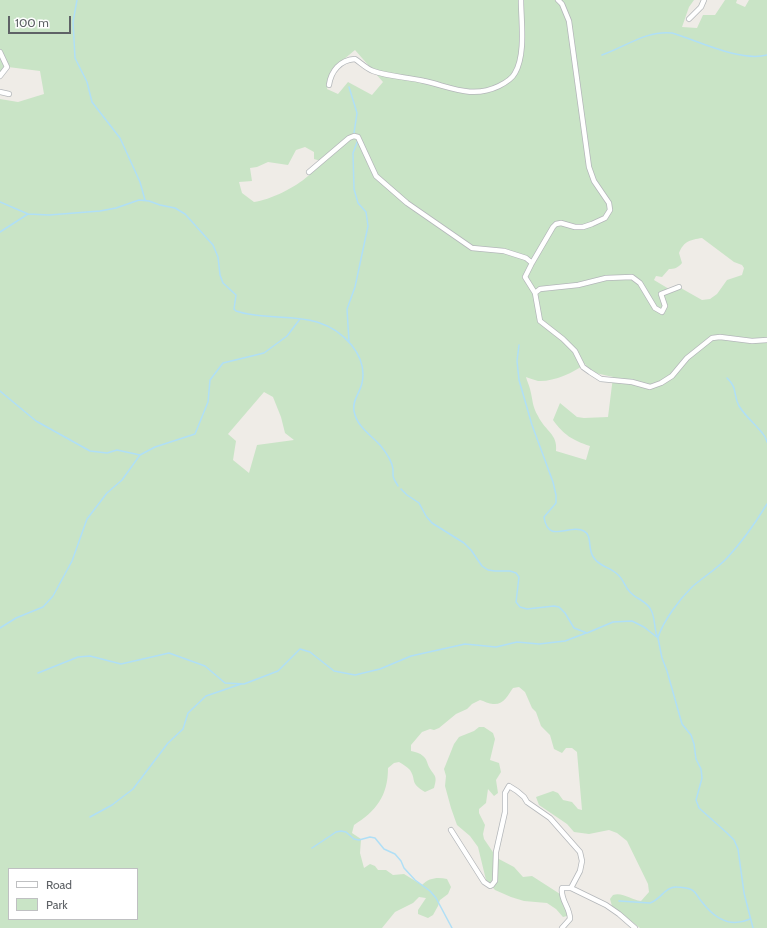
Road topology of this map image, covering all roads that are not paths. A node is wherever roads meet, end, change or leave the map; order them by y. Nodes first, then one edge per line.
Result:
1 (521, 0) edge
2 (558, 0) edge
3 (704, 0) edge
4 (689, 18) dead end
5 (0, 52) edge
6 (0, 76) edge
7 (329, 85) dead end
8 (0, 92) edge
9 (9, 94) dead end
10 (309, 172) dead end
11 (532, 263) junction
12 (679, 286) dead end
13 (535, 292) junction
14 (767, 340) edge
15 (451, 830) dead end
16 (571, 888) junction
17 (562, 928) edge
18 (635, 928) edge

1 - 7 street
2 - 11 street
3 - 4 street
5 - 6 street
8 - 9 street
10 - 11 street
11 - 13 street
12 - 13 street
13 - 14 street
15 - 16 street
16 - 17 street
16 - 18 street

